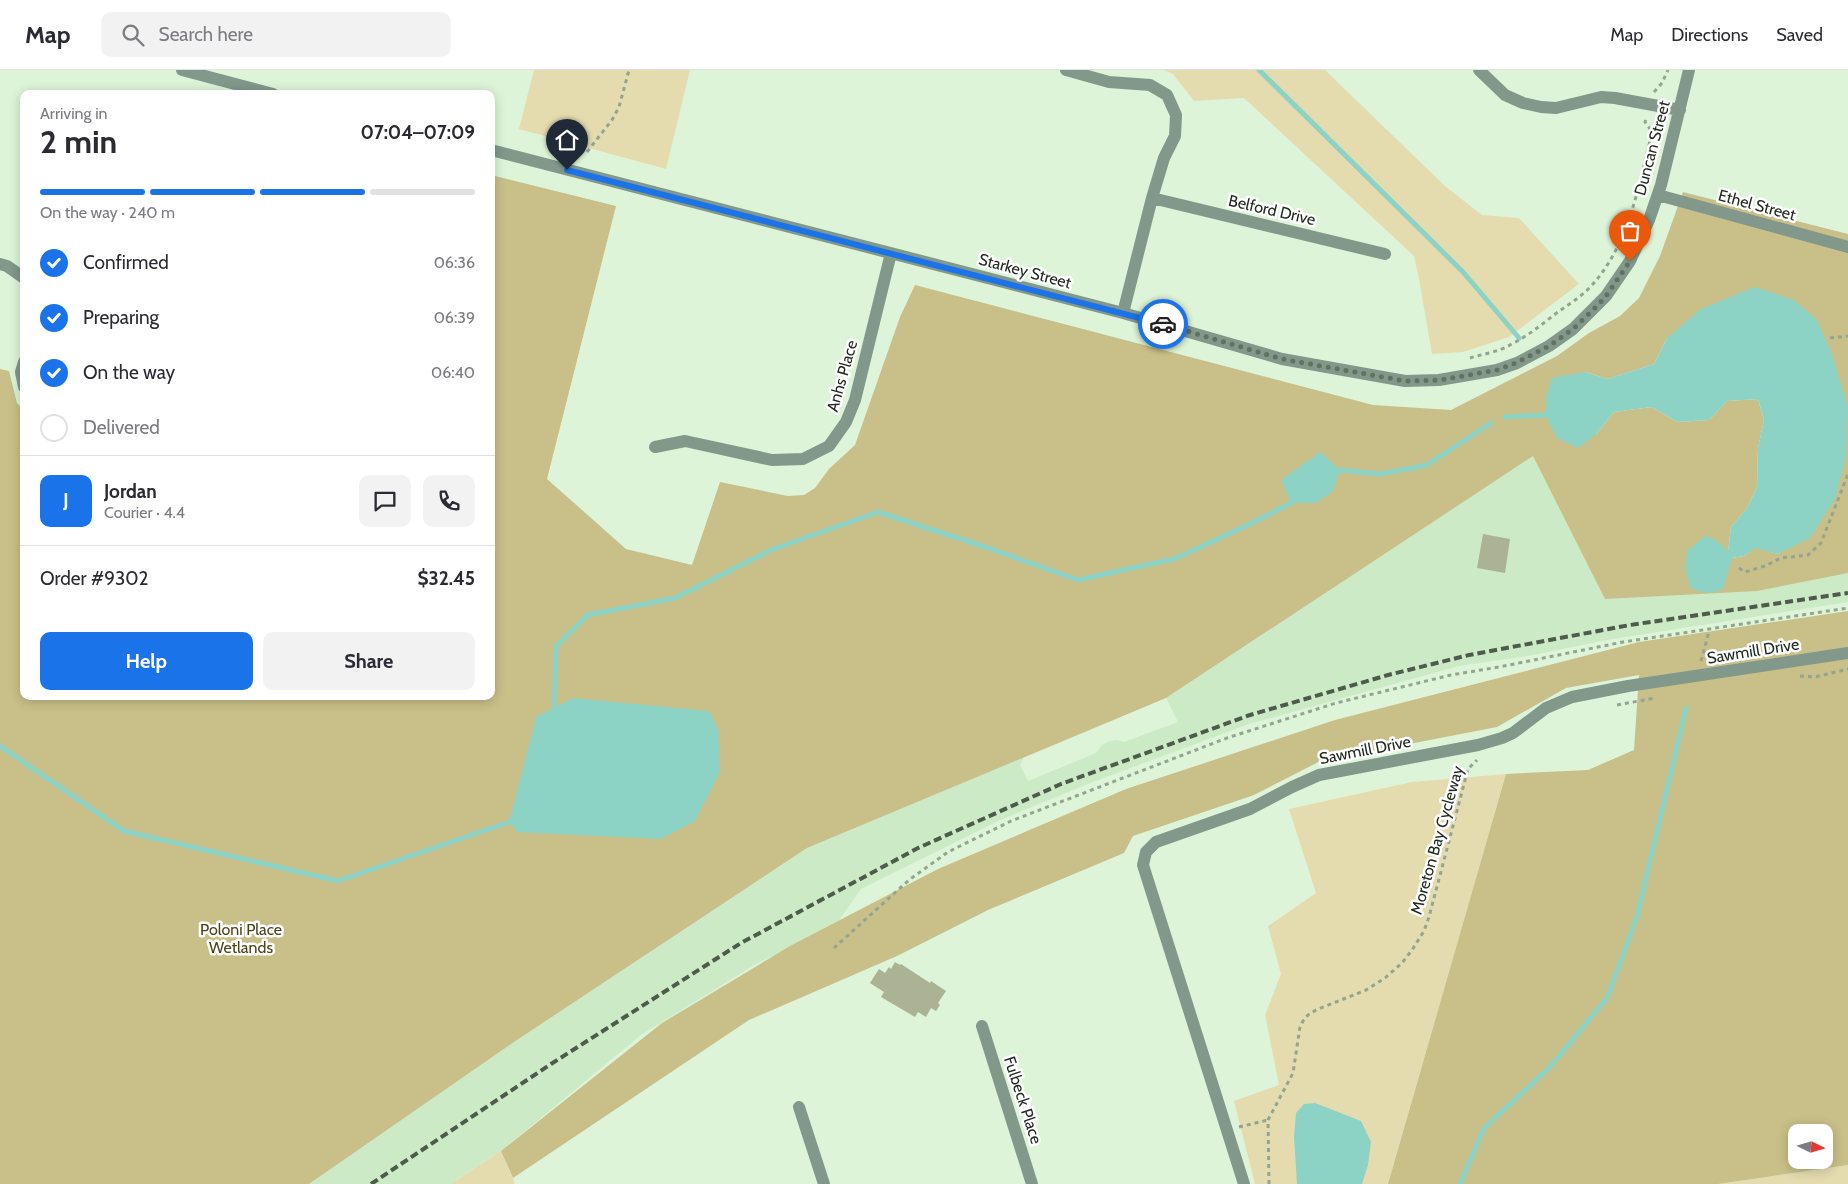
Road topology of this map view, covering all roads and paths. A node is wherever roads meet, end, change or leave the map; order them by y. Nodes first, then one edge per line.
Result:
1 (182, 70) edge
2 (629, 70) edge
3 (1066, 70) edge
4 (1479, 70) edge
5 (1668, 70) edge
6 (1689, 70) edge
7 (258, 90) edge
8 (1650, 105) junction
9 (1680, 110) junction
10 (495, 151) edge
11 (587, 152) dead end
12 (1658, 195) junction
13 (1152, 198) junction
14 (1848, 247) edge
15 (891, 253) junction
16 (1385, 254) dead end
17 (0, 264) edge
18 (20, 275) edge
19 (1123, 313) junction
20 (1848, 336) edge
21 (1830, 338) dead end
22 (1549, 346) joint
23 (1470, 358) dead end
24 (655, 447) dead end
25 (1848, 474) edge
26 (1739, 568) dead end
27 (1848, 608) edge
28 (1710, 628) junction
29 (1848, 653) edge
30 (1848, 670) edge
31 (1696, 677) junction
32 (1795, 677) dead end
33 (1660, 698) dead end
34 (1612, 706) dead end
35 (1479, 759) dead end
36 (834, 948) dead end
37 (982, 1026) dead end
38 (799, 1107) dead end
39 (1268, 1120) junction
40 (1226, 1130) junction
41 (824, 1184) edge
42 (1032, 1184) edge
43 (1244, 1184) edge
44 (1269, 1184) edge

1 - 7 street
2 - 11 path
3 - 13 street
4 - 8 street
5 - 8 path
6 - 9 street, Duncan Street
8 - 9 street
8 - 23 path
9 - 12 street, Duncan Street
10 - 15 street, Starkey Street
12 - 14 street, Ethel Street
12 - 22 street, Duncan Street
13 - 16 street, Belford Drive
13 - 19 street
15 - 19 street, Starkey Street
15 - 24 street, Anhs Place
17 - 18 street
19 - 22 street, Starkey Street
20 - 21 path
25 - 26 path
27 - 28 path
28 - 31 path
28 - 36 path
29 - 31 street, Sawmill Drive
30 - 32 path
31 - 40 street, Sawmill Drive
33 - 34 path
35 - 39 path, Moreton Bay Cycleway
37 - 42 street, Fulbeck Place
38 - 41 street
39 - 40 path
39 - 44 path, Moreton Bay Cycleway
40 - 43 street, Sawmill Drive

